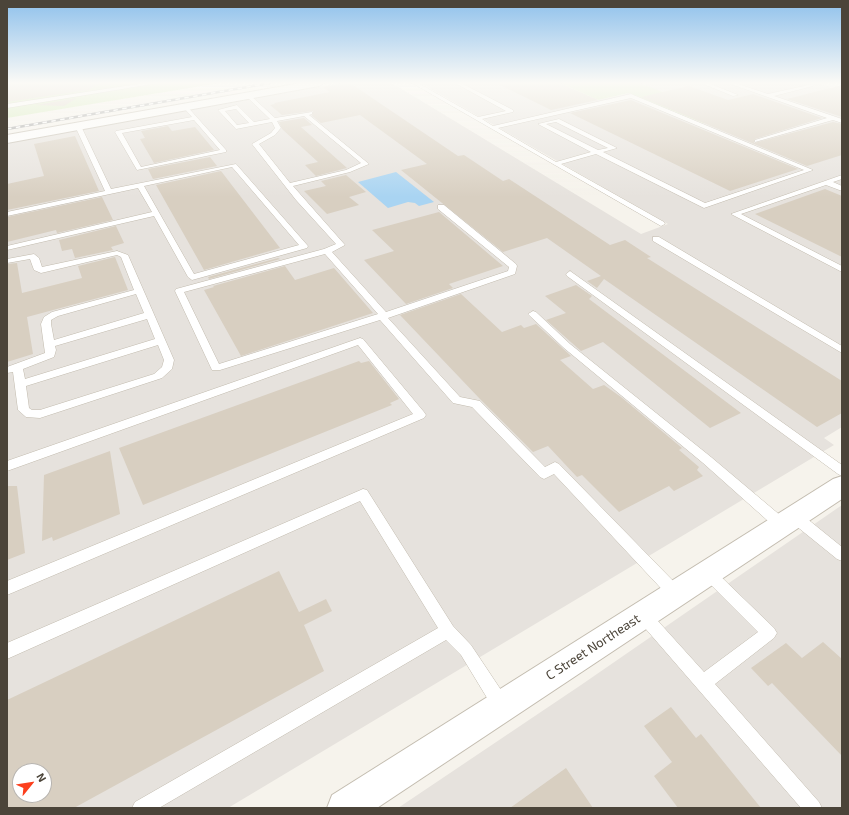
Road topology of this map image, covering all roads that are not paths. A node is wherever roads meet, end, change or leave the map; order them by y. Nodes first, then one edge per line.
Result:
1 (106, 121) edge
2 (178, 121) edge
3 (198, 121) edge
4 (231, 121) edge
5 (250, 121) edge
6 (269, 121) edge
7 (275, 121) edge
8 (317, 121) edge
9 (480, 121) edge
10 (522, 121) edge
11 (553, 121) edge
12 (559, 121) edge
13 (692, 121) edge
14 (823, 121) edge
15 (253, 124) junction
16 (78, 126) junction
17 (492, 128) junction
18 (7, 139) edge
19 (757, 141) dead end
20 (597, 152) junction
21 (555, 164) junction
22 (842, 176) edge
23 (826, 182) junction
24 (140, 185) junction
25 (289, 185) junction
26 (842, 189) edge
27 (109, 192) junction
28 (440, 207) dead end
29 (156, 212) junction
30 (7, 214) edge
31 (660, 224) dead end
32 (656, 239) dead end
33 (7, 248) edge
34 (327, 251) junction
35 (7, 261) edge
36 (842, 269) edge
37 (570, 274) dead end
38 (139, 291) junction
39 (534, 314) dead end
40 (149, 315) junction
41 (383, 316) junction
42 (161, 341) junction
43 (50, 344) junction
44 (842, 350) edge
45 (18, 367) junction
46 (7, 370) edge
47 (21, 384) junction
48 (7, 466) edge
49 (842, 471) edge
50 (842, 486) edge
51 (788, 521) junction
52 (842, 555) edge
53 (708, 573) junction
54 (7, 588) edge
55 (676, 594) junction
56 (643, 615) junction
57 (448, 630) junction
58 (7, 651) edge
59 (703, 683) junction
60 (502, 706) junction
61 (140, 808) edge
62 (345, 808) edge
63 (813, 808) edge

1 - 16 street
2 - 3 lane
4 - 15 lane
5 - 15 lane
6 - 15 lane
7 - 25 lane
8 - 25 lane
9 - 17 lane
10 - 17 lane
11 - 20 lane
12 - 20 lane
13 - 20 lane
14 - 19 lane
16 - 18 street
16 - 27 lane
17 - 21 lane
20 - 21 lane
21 - 31 lane
22 - 23 lane
23 - 26 lane
23 - 36 lane
24 - 27 lane
24 - 29 lane
24 - 29 lane
25 - 34 lane
27 - 30 lane
28 - 41 lane
29 - 33 lane
32 - 44 lane
34 - 41 lane
34 - 41 lane
35 - 38 lane
37 - 49 lane
38 - 40 lane
38 - 43 lane
39 - 51 lane
40 - 42 lane
40 - 43 lane
41 - 55 lane
42 - 47 lane
42 - 47 lane
43 - 45 lane
45 - 46 lane
45 - 47 lane
48 - 54 lane
50 - 51 street, C Street Northeast
51 - 52 lane
51 - 53 street, C Street Northeast
53 - 55 street, C Street Northeast
53 - 59 lane
55 - 56 street, C Street Northeast
56 - 59 lane
56 - 60 street, C Street Northeast
57 - 58 lane
57 - 60 lane
57 - 61 lane
59 - 63 lane
60 - 62 street, C Street Northeast

